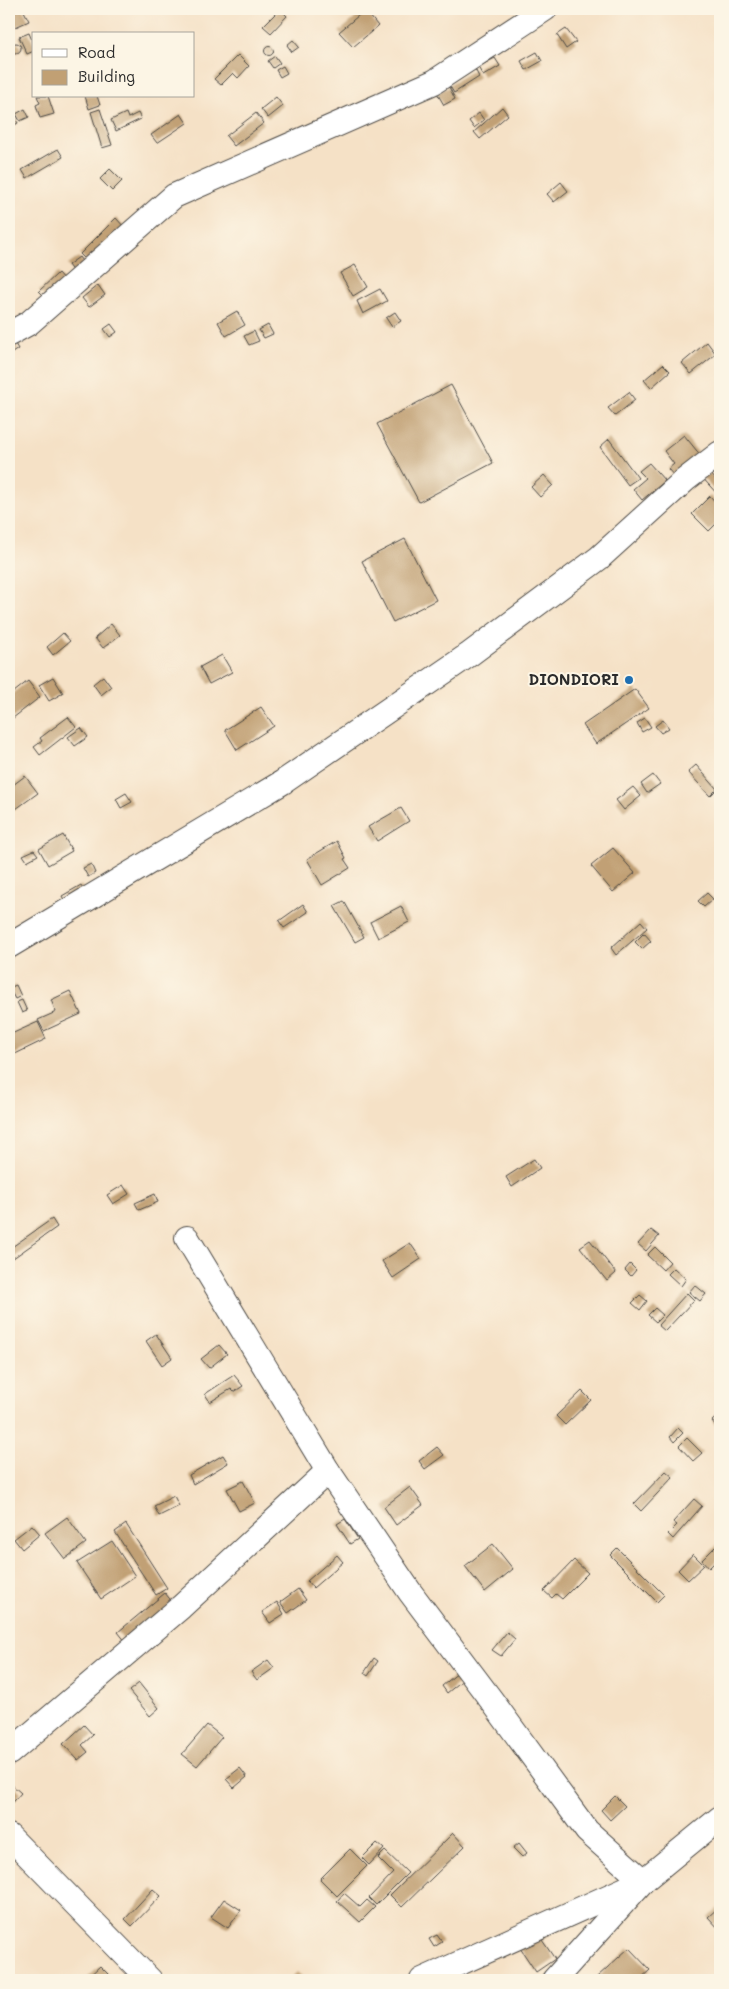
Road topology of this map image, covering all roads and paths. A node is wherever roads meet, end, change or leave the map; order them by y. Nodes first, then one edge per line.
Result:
1 (545, 9) edge
2 (9, 334) edge
3 (720, 453) edge
4 (9, 946) edge
5 (188, 1238) dead end
6 (328, 1472) junction
7 (9, 1753) edge
8 (720, 1818) edge
9 (9, 1836) edge
10 (643, 1881) junction
11 (150, 1980) edge
12 (422, 1980) edge
13 (554, 1980) edge

1 - 2 street
3 - 4 street
5 - 6 street
6 - 7 street
6 - 10 street
8 - 10 street
9 - 11 street
10 - 12 street
10 - 13 street

